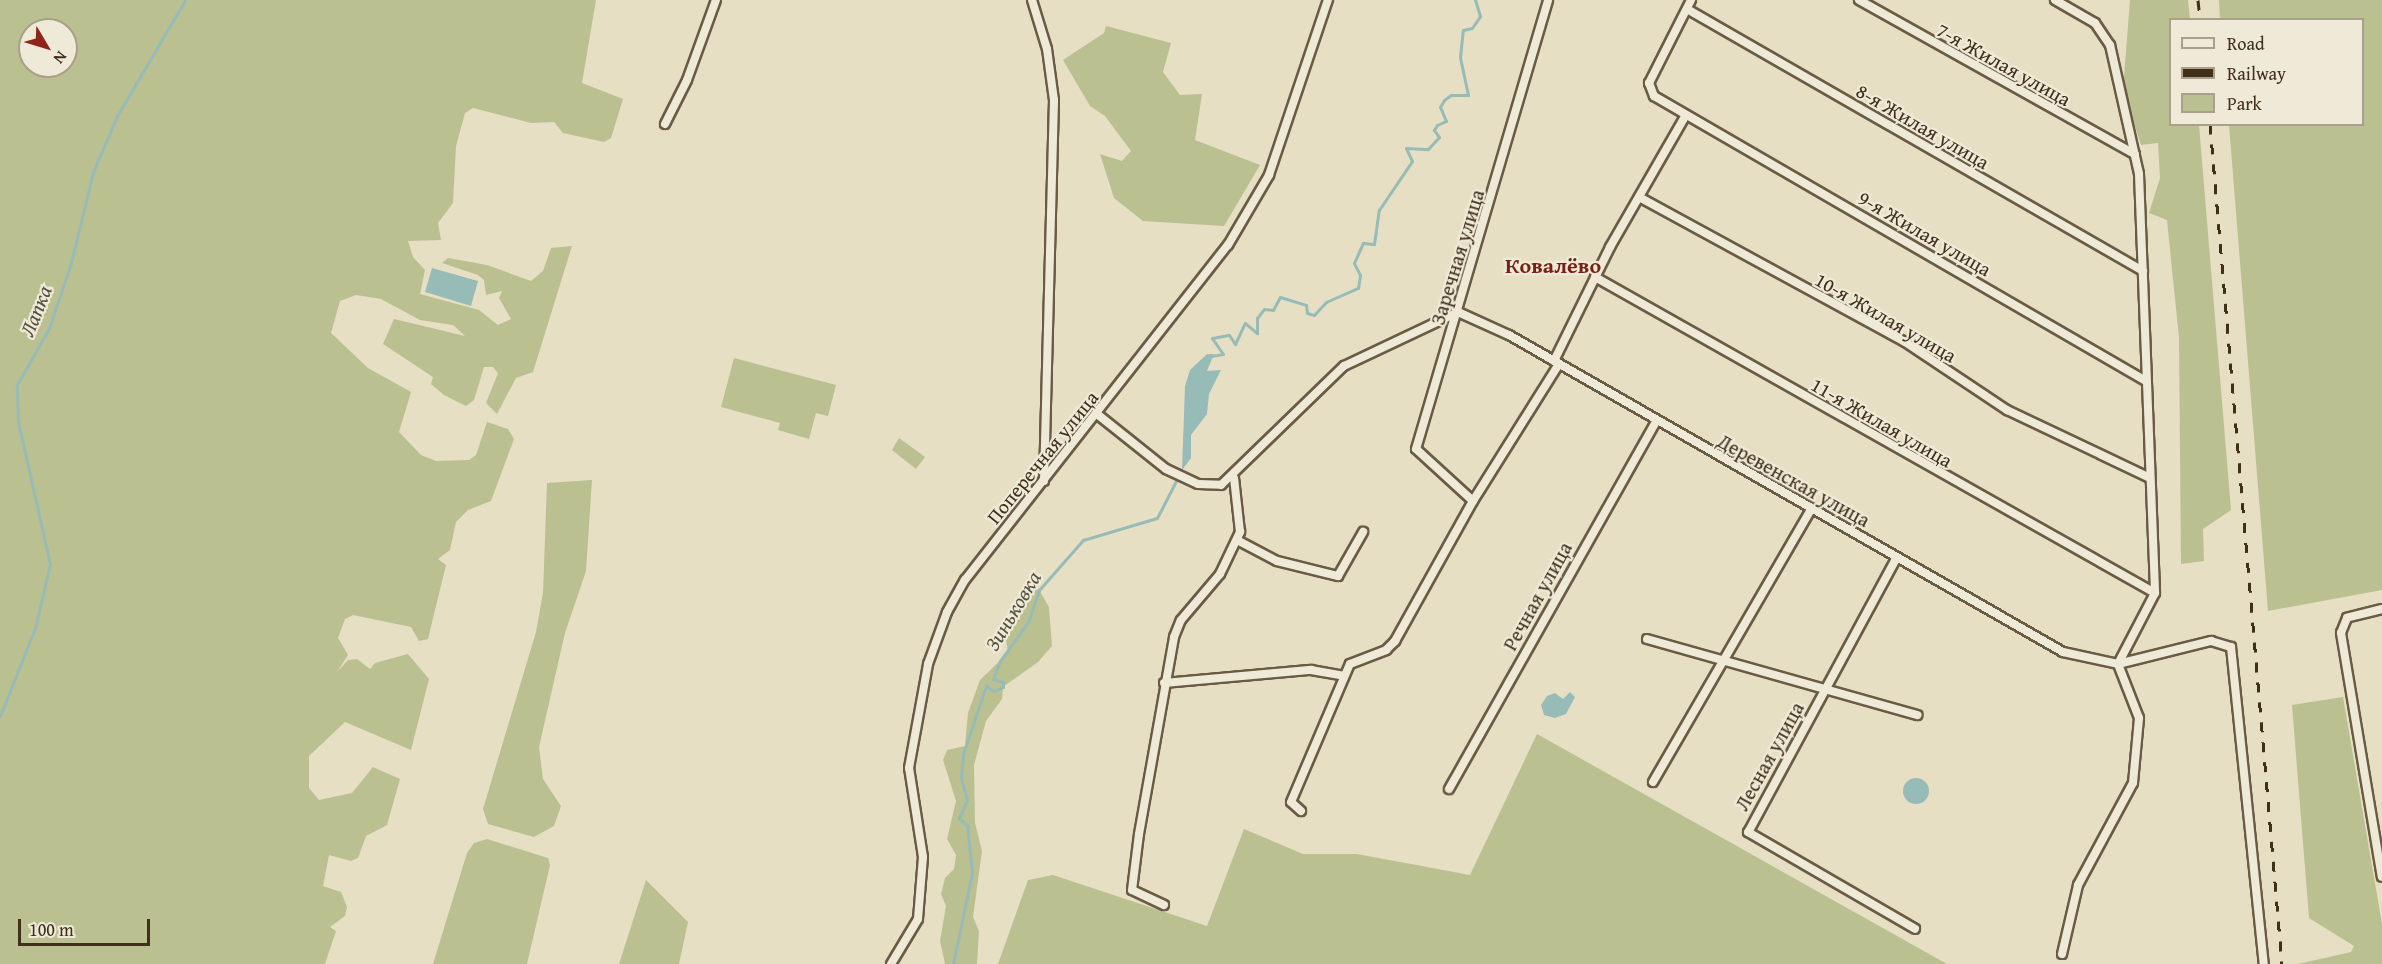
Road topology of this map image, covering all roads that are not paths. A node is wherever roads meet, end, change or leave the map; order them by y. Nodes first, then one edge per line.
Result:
1 (716, 0) edge
2 (1032, 0) edge
3 (1328, 0) edge
4 (1548, 0) edge
5 (1691, 0) edge
6 (1859, 0) edge
7 (2055, 0) edge
8 (1687, 9) junction
9 (1686, 115) junction
10 (665, 124) dead end
11 (2135, 154) junction
12 (1639, 197) junction
13 (2143, 271) junction
14 (1595, 277) junction
15 (1458, 312) junction
16 (1557, 363) junction
17 (2146, 381) junction
18 (1097, 414) junction
19 (1656, 421) junction
20 (1045, 443) junction
21 (1062, 458) junction
22 (1234, 478) junction
23 (2150, 478) junction
24 (1044, 481) junction
25 (1473, 501) junction
26 (1810, 509) junction
27 (1363, 532) dead end
28 (1238, 540) junction
29 (1896, 557) junction
30 (2154, 593) junction
31 (2382, 609) edge
32 (1647, 639) dead end
33 (1723, 660) junction
34 (2118, 664) junction
35 (1344, 676) junction
36 (1164, 683) junction
37 (1825, 690) junction
38 (1918, 715) dead end
39 (1653, 782) dead end
40 (1449, 789) dead end
41 (1301, 811) dead end
42 (2382, 878) edge
43 (1164, 905) dead end
44 (1915, 929) dead end
45 (2062, 954) dead end
46 (891, 964) edge
47 (2264, 964) edge

1 - 10 street
2 - 20 street
3 - 18 street, Поперечная улица
4 - 15 street, Заречная улица
5 - 8 street, 9-я Жилая улица
6 - 11 street, 7-я Жилая улица
7 - 11 street
8 - 9 street, 9-я Жилая улица
8 - 13 street, 8-я Жилая улица
9 - 12 street
9 - 17 street, 9-я Жилая улица
11 - 13 street
12 - 14 street
12 - 23 street, 10-я Жилая улица
13 - 17 street
14 - 16 street
14 - 30 street, 11-я Жилая улица
15 - 16 street, Деревенская улица
15 - 22 street
15 - 25 street, Заречная улица
16 - 19 street, Деревенская улица
16 - 25 street
17 - 23 street
18 - 21 street, Поперечная улица
18 - 22 street
19 - 26 street, Деревенская улица
19 - 40 street, Речная улица
20 - 21 street
20 - 24 street
21 - 24 street, Поперечная улица
22 - 28 street
23 - 30 street
24 - 46 street, Поперечная улица
25 - 35 street
26 - 29 street, Деревенская улица
26 - 33 street
27 - 28 street
28 - 36 street
29 - 34 street, Деревенская улица
29 - 37 street, Лесная улица
30 - 34 street
31 - 42 street
32 - 33 street
33 - 37 street
33 - 39 street
34 - 45 street
34 - 47 street
35 - 36 street
35 - 41 street
36 - 43 street
37 - 38 street
37 - 44 street, Лесная улица

